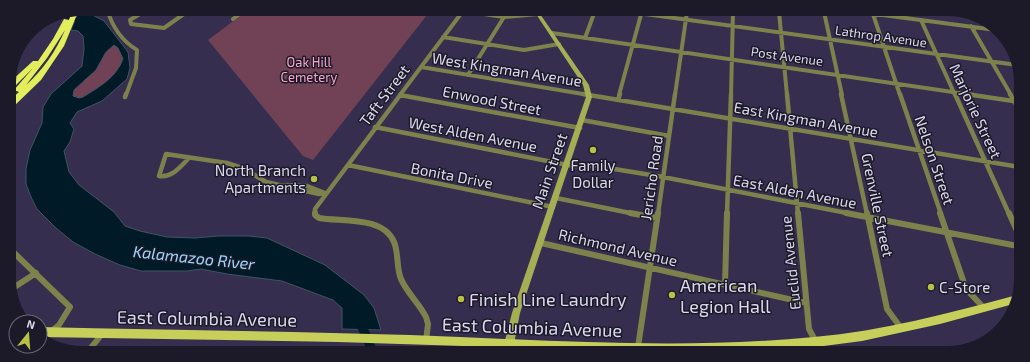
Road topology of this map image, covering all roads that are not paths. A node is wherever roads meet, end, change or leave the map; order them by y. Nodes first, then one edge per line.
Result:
1 (109, 16) edge
2 (137, 16) edge
3 (182, 16) edge
4 (237, 16) edge
5 (459, 16) edge
6 (497, 16) edge
7 (511, 16) edge
8 (540, 16) edge
9 (593, 16) edge
10 (640, 16) edge
11 (660, 16) edge
12 (686, 16) edge
13 (733, 16) edge
14 (779, 16) edge
15 (825, 16) edge
16 (874, 16) edge
17 (889, 16) edge
18 (72, 17) edge
19 (504, 17) junction
20 (66, 18) edge
21 (233, 19) dead end
22 (686, 20) junction
23 (921, 20) junction
24 (732, 26) junction
25 (971, 26) junction
26 (985, 28) edge
27 (64, 31) junction
28 (552, 33) junction
29 (780, 33) junction
30 (443, 37) junction
31 (57, 38) junction
32 (585, 38) junction
33 (830, 39) junction
34 (487, 44) junction
35 (559, 44) junction
36 (633, 45) junction
37 (884, 47) junction
38 (681, 52) junction
39 (936, 54) junction
40 (732, 59) junction
41 (991, 61) junction
42 (1012, 64) edge
43 (421, 67) junction
44 (784, 67) junction
45 (468, 75) junction
46 (838, 75) junction
47 (16, 80) edge
48 (896, 84) junction
49 (27, 88) junction
50 (16, 91) edge
51 (954, 92) junction
52 (400, 95) junction
53 (589, 95) junction
54 (125, 97) dead end
55 (16, 99) edge
56 (618, 100) junction
57 (16, 101) edge
58 (1014, 101) joint
59 (673, 109) junction
60 (730, 119) junction
61 (582, 120) junction
62 (375, 127) junction
63 (580, 128) junction
64 (790, 128) junction
65 (669, 136) junction
66 (851, 139) junction
67 (919, 150) junction
68 (189, 158) junction
69 (986, 161) junction
70 (567, 164) junction
71 (348, 165) junction
72 (1014, 166) edge
73 (663, 177) junction
74 (728, 190) junction
75 (326, 194) junction
76 (556, 198) junction
77 (796, 203) junction
78 (553, 207) junction
79 (868, 217) junction
80 (657, 218) junction
81 (1014, 224) edge
82 (947, 232) junction
83 (541, 243) junction
84 (1014, 245) edge
85 (16, 254) edge
86 (650, 267) junction
87 (36, 273) junction
88 (725, 285) junction
89 (16, 286) edge
90 (1010, 301) edge
91 (806, 303) junction
92 (984, 308) junction
93 (901, 328) junction
94 (48, 332) edge
95 (48, 334) edge
96 (102, 334) junction
97 (426, 341) junction
98 (816, 342) junction
99 (92, 346) edge
100 (494, 346) edge
101 (508, 346) edge
102 (638, 346) edge
103 (762, 346) edge

1 - 54 street
2 - 3 street
4 - 21 street
5 - 30 street, Taft Street
6 - 19 street
7 - 19 street
8 - 28 street
9 - 32 street
10 - 36 street
11 - 22 street, Lathrop Avenue
12 - 22 street, Jericho Road
13 - 24 street
14 - 29 street, Euclid Avenue
15 - 33 street, Grenville Street
16 - 37 street, Nelson Street
17 - 23 street
18 - 27 highway
19 - 34 street
20 - 27 highway
22 - 24 street, Lathrop Avenue
22 - 38 street, Jericho Road
23 - 25 street
23 - 39 street, Marjorie Street
24 - 29 street, Lathrop Avenue
24 - 40 street
25 - 26 street
25 - 41 street
27 - 31 highway
27 - 49 highway
28 - 32 street, Post Avenue
28 - 35 street
29 - 33 street, Lathrop Avenue
29 - 44 street, Euclid Avenue
30 - 34 street
30 - 43 street, Taft Street
31 - 47 highway
31 - 50 highway
32 - 36 street, Post Avenue
33 - 37 street, Lathrop Avenue
33 - 46 street, Grenville Street
34 - 35 street
34 - 45 street
35 - 53 street
36 - 38 street, Post Avenue
36 - 56 street
37 - 39 street, Lathrop Avenue
37 - 48 street, Nelson Street
38 - 40 street, Post Avenue
38 - 59 street, Jericho Road
39 - 41 street, Lathrop Avenue
39 - 51 street, Marjorie Street
40 - 44 street, Post Avenue
40 - 60 street
41 - 42 street, Lathrop Avenue
41 - 58 street
43 - 45 street, West Kingman Avenue
43 - 52 street, Taft Street
44 - 46 street, Post Avenue
44 - 64 street, Euclid Avenue
45 - 53 street, West Kingman Avenue
46 - 48 street, Post Avenue
46 - 66 street, Grenville Street
48 - 51 street, Post Avenue
48 - 67 street, Nelson Street
49 - 55 highway
49 - 57 highway
51 - 58 street, Post Avenue
51 - 69 street, Marjorie Street
52 - 62 street, Taft Street
52 - 63 street, Enwood Street
53 - 56 street, East Kingman Avenue
53 - 61 street, Main Street
56 - 59 street, East Kingman Avenue
59 - 60 street, East Kingman Avenue
59 - 65 street, Jericho Road
60 - 64 street, East Kingman Avenue
60 - 74 street
61 - 63 street, Main Street
61 - 65 street
62 - 70 street, West Alden Avenue
62 - 71 street, Taft Street
63 - 70 street, Main Street
64 - 66 street, East Kingman Avenue
64 - 77 street, Euclid Avenue
65 - 73 street, Jericho Road
66 - 67 street, East Kingman Avenue
66 - 79 street, Grenville Street
67 - 69 street, East Kingman Avenue
67 - 82 street, Nelson Street
68 - 68 street
68 - 75 street
69 - 72 street, East Kingman Avenue
69 - 81 street, Marjorie Street
70 - 73 street, East Alden Avenue
70 - 76 street, Main Street
71 - 75 street, Taft Street
71 - 78 street, Bonita Drive
73 - 74 street, East Alden Avenue
73 - 80 street, Jericho Road
74 - 77 street, East Alden Avenue
74 - 88 street
75 - 97 street, Taft Street
76 - 78 street, Main Street
76 - 80 street
77 - 79 street, East Alden Avenue
77 - 91 street, Euclid Avenue
78 - 83 street, Main Street
79 - 82 street, East Alden Avenue
79 - 93 street, Grenville Street
80 - 86 street, Jericho Road
82 - 84 street, East Alden Avenue
82 - 92 street, Nelson Street
83 - 86 street, Richmond Avenue
83 - 101 street, Main Street
85 - 87 street
86 - 88 street, Richmond Avenue
86 - 102 street, Jericho Road
87 - 89 street
87 - 94 street
88 - 91 street, Richmond Avenue
90 - 92 main road, East Columbia Avenue
91 - 98 street, Euclid Avenue
92 - 93 main road, East Columbia Avenue
93 - 98 main road, East Columbia Avenue
95 - 96 main road, East Columbia Avenue
96 - 97 main road, East Columbia Avenue
96 - 99 street
97 - 100 main road, East Columbia Avenue
98 - 103 main road, East Columbia Avenue

